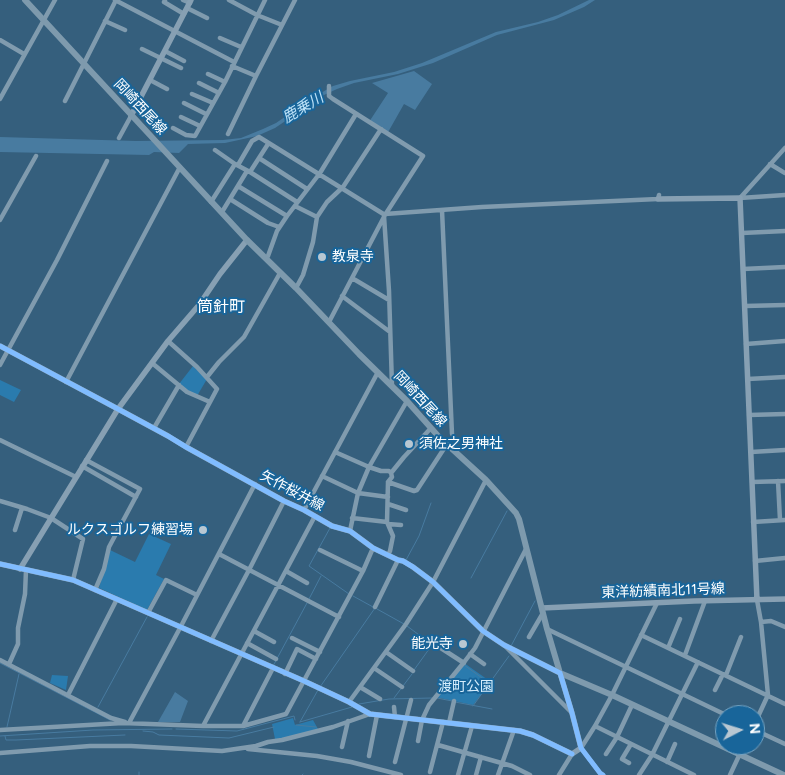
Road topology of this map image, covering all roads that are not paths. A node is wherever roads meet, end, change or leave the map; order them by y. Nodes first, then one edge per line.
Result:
1 (25, 0) edge
2 (55, 0) edge
3 (116, 0) edge
4 (165, 0) edge
5 (182, 0) edge
6 (229, 0) edge
7 (265, 0) edge
8 (295, 0) edge
9 (188, 6) edge
10 (257, 15) junction
11 (207, 18) dead end
12 (44, 20) junction
13 (105, 21) junction
14 (282, 25) junction
15 (125, 30) dead end
16 (174, 31) junction
17 (220, 38) dead end
18 (0, 40) edge
19 (241, 47) junction
20 (142, 49) dead end
21 (165, 51) junction
22 (24, 54) junction
23 (161, 58) junction
24 (184, 61) dead end
25 (83, 64) junction
26 (233, 64) junction
27 (181, 68) dead end
28 (208, 74) dead end
29 (256, 76) junction
30 (150, 80) junction
31 (224, 82) junction
32 (199, 83) dead end
33 (329, 86) dead end
34 (167, 89) dead end
35 (219, 93) junction
36 (192, 94) dead end
37 (1, 96) edge
38 (64, 101) dead end
39 (184, 103) dead end
40 (213, 103) junction
41 (135, 109) junction
42 (206, 114) junction
43 (356, 114) junction
44 (131, 116) junction
45 (181, 117) dead end
46 (160, 121) dead end
47 (200, 126) junction
48 (173, 128) dead end
49 (381, 129) junction
50 (228, 134) dead end
51 (119, 138) dead end
52 (268, 144) junction
53 (785, 148) edge
54 (215, 150) dead end
55 (36, 156) dead end
56 (259, 158) junction
57 (108, 160) dead end
58 (236, 164) junction
59 (770, 164) junction
60 (180, 167) junction
61 (249, 172) junction
62 (785, 173) edge
63 (318, 174) junction
64 (238, 186) junction
65 (341, 188) junction
66 (307, 189) junction
67 (785, 195) edge
68 (658, 197) joint
69 (740, 198) junction
70 (230, 199) junction
71 (212, 202) junction
72 (296, 204) junction
73 (442, 210) junction
74 (222, 212) junction
75 (385, 215) junction
76 (286, 216) junction
77 (317, 217) junction
78 (0, 220) edge
79 (279, 227) junction
80 (785, 231) edge
81 (742, 233) junction
82 (247, 240) junction
83 (266, 258) junction
84 (785, 267) edge
85 (743, 269) junction
86 (280, 273) junction
87 (352, 278) junction
88 (296, 288) junction
89 (342, 296) junction
90 (390, 300) junction
91 (785, 304) edge
92 (745, 306) junction
93 (329, 322) junction
94 (390, 332) junction
95 (168, 341) junction
96 (785, 341) edge
97 (746, 344) junction
98 (0, 346) edge
99 (8, 350) junction
100 (152, 362) junction
101 (0, 365) edge
102 (378, 372) junction
103 (207, 377) junction
104 (785, 377) edge
105 (748, 379) junction
106 (66, 382) junction
107 (179, 385) junction
108 (392, 386) junction
109 (407, 401) junction
110 (210, 402) junction
111 (118, 409) junction
112 (785, 414) edge
113 (749, 415) junction
114 (154, 428) junction
115 (431, 428) junction
116 (452, 434) dead end
117 (0, 440) edge
118 (447, 444) junction
119 (186, 447) junction
120 (785, 450) edge
121 (335, 452) junction
122 (751, 452) junction
123 (86, 460) junction
124 (82, 466) junction
125 (369, 467) junction
126 (392, 473) junction
127 (322, 476) junction
128 (76, 477) junction
129 (486, 480) junction
130 (778, 481) junction
131 (785, 481) edge
132 (388, 482) junction
133 (752, 482) junction
134 (255, 484) junction
135 (358, 493) junction
136 (136, 497) junction
137 (388, 497) junction
138 (0, 501) edge
139 (284, 501) junction
140 (388, 504) junction
141 (22, 508) junction
142 (304, 510) junction
143 (406, 510) dead end
144 (315, 516) junction
145 (51, 518) junction
146 (352, 518) junction
147 (782, 520) edge
148 (754, 522) junction
149 (388, 523) junction
150 (400, 525) dead end
151 (15, 530) dead end
152 (350, 531) junction
153 (373, 548) junction
154 (527, 548) junction
155 (320, 550) dead end
156 (219, 554) junction
157 (388, 555) junction
158 (785, 558) edge
159 (398, 560) junction
160 (755, 561) junction
161 (0, 564) edge
162 (23, 569) junction
163 (249, 570) junction
164 (286, 571) junction
165 (363, 571) junction
166 (73, 580) junction
167 (433, 582) junction
168 (307, 583) dead end
169 (278, 586) junction
170 (95, 590) junction
171 (196, 595) junction
172 (117, 599) junction
173 (785, 599) edge
174 (757, 600) junction
175 (705, 601) junction
176 (657, 603) junction
177 (375, 607) dead end
178 (542, 611) junction
179 (148, 613) junction
180 (339, 617) junction
181 (680, 619) dead end
182 (761, 622) junction
183 (785, 627) edge
184 (180, 628) junction
185 (547, 629) junction
186 (254, 631) junction
187 (483, 631) junction
188 (641, 635) junction
189 (741, 637) dead end
190 (292, 638) dead end
191 (529, 638) dead end
192 (211, 641) junction
193 (274, 642) dead end
194 (247, 643) junction
195 (433, 643) dead end
196 (504, 645) junction
197 (668, 648) junction
198 (320, 652) junction
199 (386, 652) junction
200 (470, 654) junction
201 (241, 655) junction
202 (685, 656) junction
203 (276, 659) dead end
204 (316, 659) junction
205 (0, 660) edge
206 (698, 662) junction
207 (464, 663) junction
208 (9, 664) junction
209 (484, 664) dead end
210 (625, 667) junction
211 (274, 668) junction
212 (374, 668) junction
213 (413, 671) dead end
214 (560, 673) junction
215 (285, 674) junction
216 (725, 674) junction
217 (304, 681) junction
218 (360, 686) junction
219 (402, 687) dead end
220 (715, 690) dead end
221 (682, 694) junction
222 (68, 695) junction
223 (612, 696) junction
224 (768, 696) junction
225 (380, 699) dead end
226 (411, 700) dead end
227 (454, 701) dead end
228 (349, 702) junction
229 (785, 704) edge
230 (632, 705) junction
231 (764, 705) edge
232 (394, 707) dead end
233 (715, 710) edge
234 (572, 713) junction
235 (370, 714) junction
236 (377, 714) junction
237 (395, 716) junction
238 (406, 718) junction
239 (422, 720) junction
240 (348, 721) junction
241 (446, 722) junction
242 (669, 722) junction
243 (129, 723) junction
244 (203, 726) junction
245 (243, 726) junction
246 (472, 726) junction
247 (595, 726) junction
248 (0, 730) edge
249 (514, 730) junction
250 (765, 735) edge
251 (617, 737) junction
252 (418, 741) dead end
253 (715, 743) edge
254 (631, 744) junction
255 (675, 744) dead end
256 (785, 744) edge
257 (438, 745) junction
258 (342, 747) dead end
259 (581, 748) junction
260 (241, 749) junction
261 (464, 752) junction
262 (0, 753) edge
263 (572, 754) junction
264 (606, 754) dead end
265 (652, 755) junction
266 (740, 755) joint
267 (369, 756) dead end
268 (481, 757) junction
269 (395, 762) dead end
270 (667, 762) junction
271 (502, 763) junction
272 (629, 763) dead end
273 (430, 772) dead end
274 (528, 774) edge
275 (641, 774) edge
276 (401, 775) edge
277 (458, 775) edge
278 (476, 775) edge
279 (498, 775) edge
280 (559, 775) edge
281 (603, 775) edge
282 (694, 775) edge
283 (730, 775) edge
284 (784, 775) edge

1 - 12 main road, 岡崎西尾線
2 - 12 street
3 - 13 street
3 - 16 street
4 - 9 street
5 - 9 street
6 - 10 street
7 - 10 street
8 - 14 street
9 - 11 street
9 - 16 street
10 - 14 street
10 - 19 street
12 - 22 street
12 - 25 main road, 岡崎西尾線
13 - 15 street
13 - 25 street
14 - 29 street
16 - 21 street
16 - 26 street
17 - 19 street
18 - 22 street
19 - 26 street
20 - 23 street
21 - 23 street
21 - 24 street
22 - 37 street
23 - 27 street
23 - 30 street
25 - 38 street
25 - 44 main road, 岡崎西尾線
26 - 29 street
26 - 31 street
28 - 31 street
29 - 50 street
30 - 34 street
30 - 41 street
31 - 35 street
32 - 35 street
33 - 43 street
35 - 40 street
36 - 40 street
39 - 42 street
40 - 42 street
41 - 44 street
41 - 46 street
42 - 47 street
43 - 49 street
43 - 63 street
44 - 51 street
44 - 60 main road, 岡崎西尾線
45 - 47 street
47 - 48 street
49 - 65 street
49 - 75 street
52 - 56 street
52 - 58 street
52 - 63 street
53 - 59 street
54 - 58 street
55 - 78 street
56 - 61 street
56 - 66 street
57 - 99 street
58 - 61 street
58 - 71 street
59 - 62 street
59 - 69 street
60 - 71 main road, 岡崎西尾線
60 - 106 street
61 - 64 street
61 - 72 street
63 - 65 street
63 - 66 street
64 - 70 street
64 - 76 street
65 - 75 street
65 - 77 street
66 - 72 street
67 - 69 street
68 - 69 street
68 - 73 street
69 - 81 street
70 - 74 street
70 - 79 street
71 - 74 main road, 岡崎西尾線
72 - 76 street
72 - 77 street
73 - 75 street
73 - 116 street
74 - 82 main road, 岡崎西尾線
75 - 87 street
75 - 90 street
76 - 79 street
77 - 88 street
79 - 83 street
80 - 81 street
81 - 85 street
82 - 83 main road, 岡崎西尾線
82 - 95 street
83 - 86 main road, 岡崎西尾線
84 - 85 street
85 - 92 street
86 - 88 main road, 岡崎西尾線
86 - 103 street
87 - 89 street
87 - 90 street
88 - 93 main road, 岡崎西尾線
89 - 93 street
89 - 94 street
90 - 94 street
91 - 92 street
92 - 97 street
93 - 102 main road, 岡崎西尾線
94 - 108 street
95 - 100 street
95 - 103 street
96 - 97 street
97 - 105 street
98 - 99 street, 矢作桜井線
99 - 101 street
99 - 106 street, 矢作桜井線
100 - 107 street
100 - 111 street
102 - 108 main road, 岡崎西尾線
102 - 121 street
103 - 110 street
104 - 105 street
105 - 113 street
106 - 111 street, 矢作桜井線
107 - 110 street
107 - 114 street
108 - 109 main road, 岡崎西尾線
109 - 115 main road, 岡崎西尾線
109 - 125 street
110 - 119 street
111 - 114 street, 矢作桜井線
111 - 123 street
112 - 113 street
113 - 122 street
114 - 119 street, 矢作桜井線
115 - 118 main road, 岡崎西尾線
115 - 126 street
117 - 128 street
118 - 129 main road, 岡崎西尾線
118 - 132 street
119 - 134 street, 矢作桜井線
120 - 122 street
121 - 125 street
121 - 127 street
122 - 133 street
123 - 124 street
123 - 136 street
124 - 128 street
124 - 136 street
125 - 126 street
125 - 135 street
126 - 132 street
127 - 135 street
127 - 142 street
128 - 145 street
129 - 154 main road, 岡崎西尾線
129 - 167 street
130 - 131 street
130 - 133 street
130 - 147 street
132 - 137 street
133 - 148 street
134 - 139 street, 矢作桜井線
134 - 156 street
135 - 137 street
135 - 146 street
136 - 170 street
137 - 140 street
138 - 141 street
139 - 142 street, 矢作桜井線
139 - 163 street
140 - 143 street
140 - 149 street
141 - 145 street
141 - 151 street
142 - 144 street, 矢作桜井線
144 - 152 street, 矢作桜井線
144 - 164 street
145 - 162 street
145 - 166 street
146 - 149 street
146 - 152 street
147 - 148 street
148 - 160 street
149 - 150 street
149 - 157 street
152 - 153 street, 矢作桜井線
153 - 157 street, 矢作桜井線
153 - 165 street
154 - 178 main road, 岡崎西尾線
154 - 187 street
155 - 165 street
156 - 163 street
156 - 171 street
157 - 159 street, 矢作桜井線
158 - 160 street
159 - 167 street, 矢作桜井線
159 - 177 street
160 - 174 street
161 - 162 street
162 - 166 street
162 - 208 street
163 - 169 street
163 - 192 street
164 - 168 street
164 - 169 street
165 - 180 street
166 - 170 street
167 - 187 street, 矢作桜井線
167 - 199 street
169 - 180 street
169 - 186 street
170 - 172 street
171 - 179 street
171 - 184 street
172 - 179 street
172 - 222 street
173 - 174 street, 東洋紡績南北11号線
174 - 175 street, 東洋紡績南北11号線
174 - 182 street
175 - 176 street, 東洋紡績南北11号線
175 - 202 street
176 - 178 street, 東洋紡績南北11号線
176 - 188 street
178 - 185 main road, 岡崎西尾線
178 - 191 street
179 - 184 street
180 - 198 street
181 - 197 street
182 - 183 street
182 - 224 street
184 - 192 street
184 - 243 street
185 - 210 street
185 - 214 main road, 岡崎西尾線
186 - 193 street
186 - 194 street
187 - 196 street, 矢作桜井線
187 - 200 street
188 - 197 street
188 - 210 street
189 - 216 street
190 - 198 street
192 - 201 street
194 - 201 street
194 - 203 street
195 - 207 street
196 - 214 street, 矢作桜井線
196 - 234 street
197 - 202 street
198 - 204 street
199 - 212 street
199 - 213 street
200 - 207 street
200 - 209 street
201 - 211 street
201 - 244 street
202 - 206 street
204 - 215 street
204 - 217 street
205 - 208 street
206 - 216 street
206 - 221 street
207 - 239 street
208 - 222 street
210 - 221 street
210 - 223 street
211 - 215 street
211 - 245 street
212 - 218 street
212 - 219 street
214 - 223 main road
214 - 234 street
215 - 217 street
216 - 220 street
216 - 224 street
217 - 228 street
217 - 245 street
218 - 225 street
218 - 228 street
221 - 233 street
221 - 242 street
222 - 243 street
223 - 230 main road
223 - 247 street
224 - 229 street
224 - 231 street
226 - 238 street
227 - 241 street
228 - 235 street
230 - 242 main road
230 - 251 street
232 - 237 street
234 - 259 street
235 - 236 street
235 - 240 street
236 - 237 street
236 - 267 street
237 - 238 street
238 - 239 street
238 - 269 street
239 - 241 street
239 - 252 street
240 - 258 street
240 - 260 street
241 - 246 street
241 - 257 street
242 - 253 main road
242 - 265 street
243 - 244 street
243 - 248 street
244 - 245 street
246 - 249 street
246 - 261 street
247 - 251 street
247 - 259 street
249 - 263 street
249 - 271 street
250 - 256 street
251 - 254 street
251 - 264 street
254 - 265 street
254 - 272 street
255 - 270 street
257 - 261 street
257 - 273 street
259 - 263 street
259 - 281 street
260 - 262 street
260 - 276 street
261 - 268 street
261 - 277 street
263 - 280 street
265 - 270 street
265 - 275 street
266 - 283 street
266 - 284 main road
268 - 271 street
268 - 278 street
270 - 282 street
271 - 274 street
271 - 279 street

